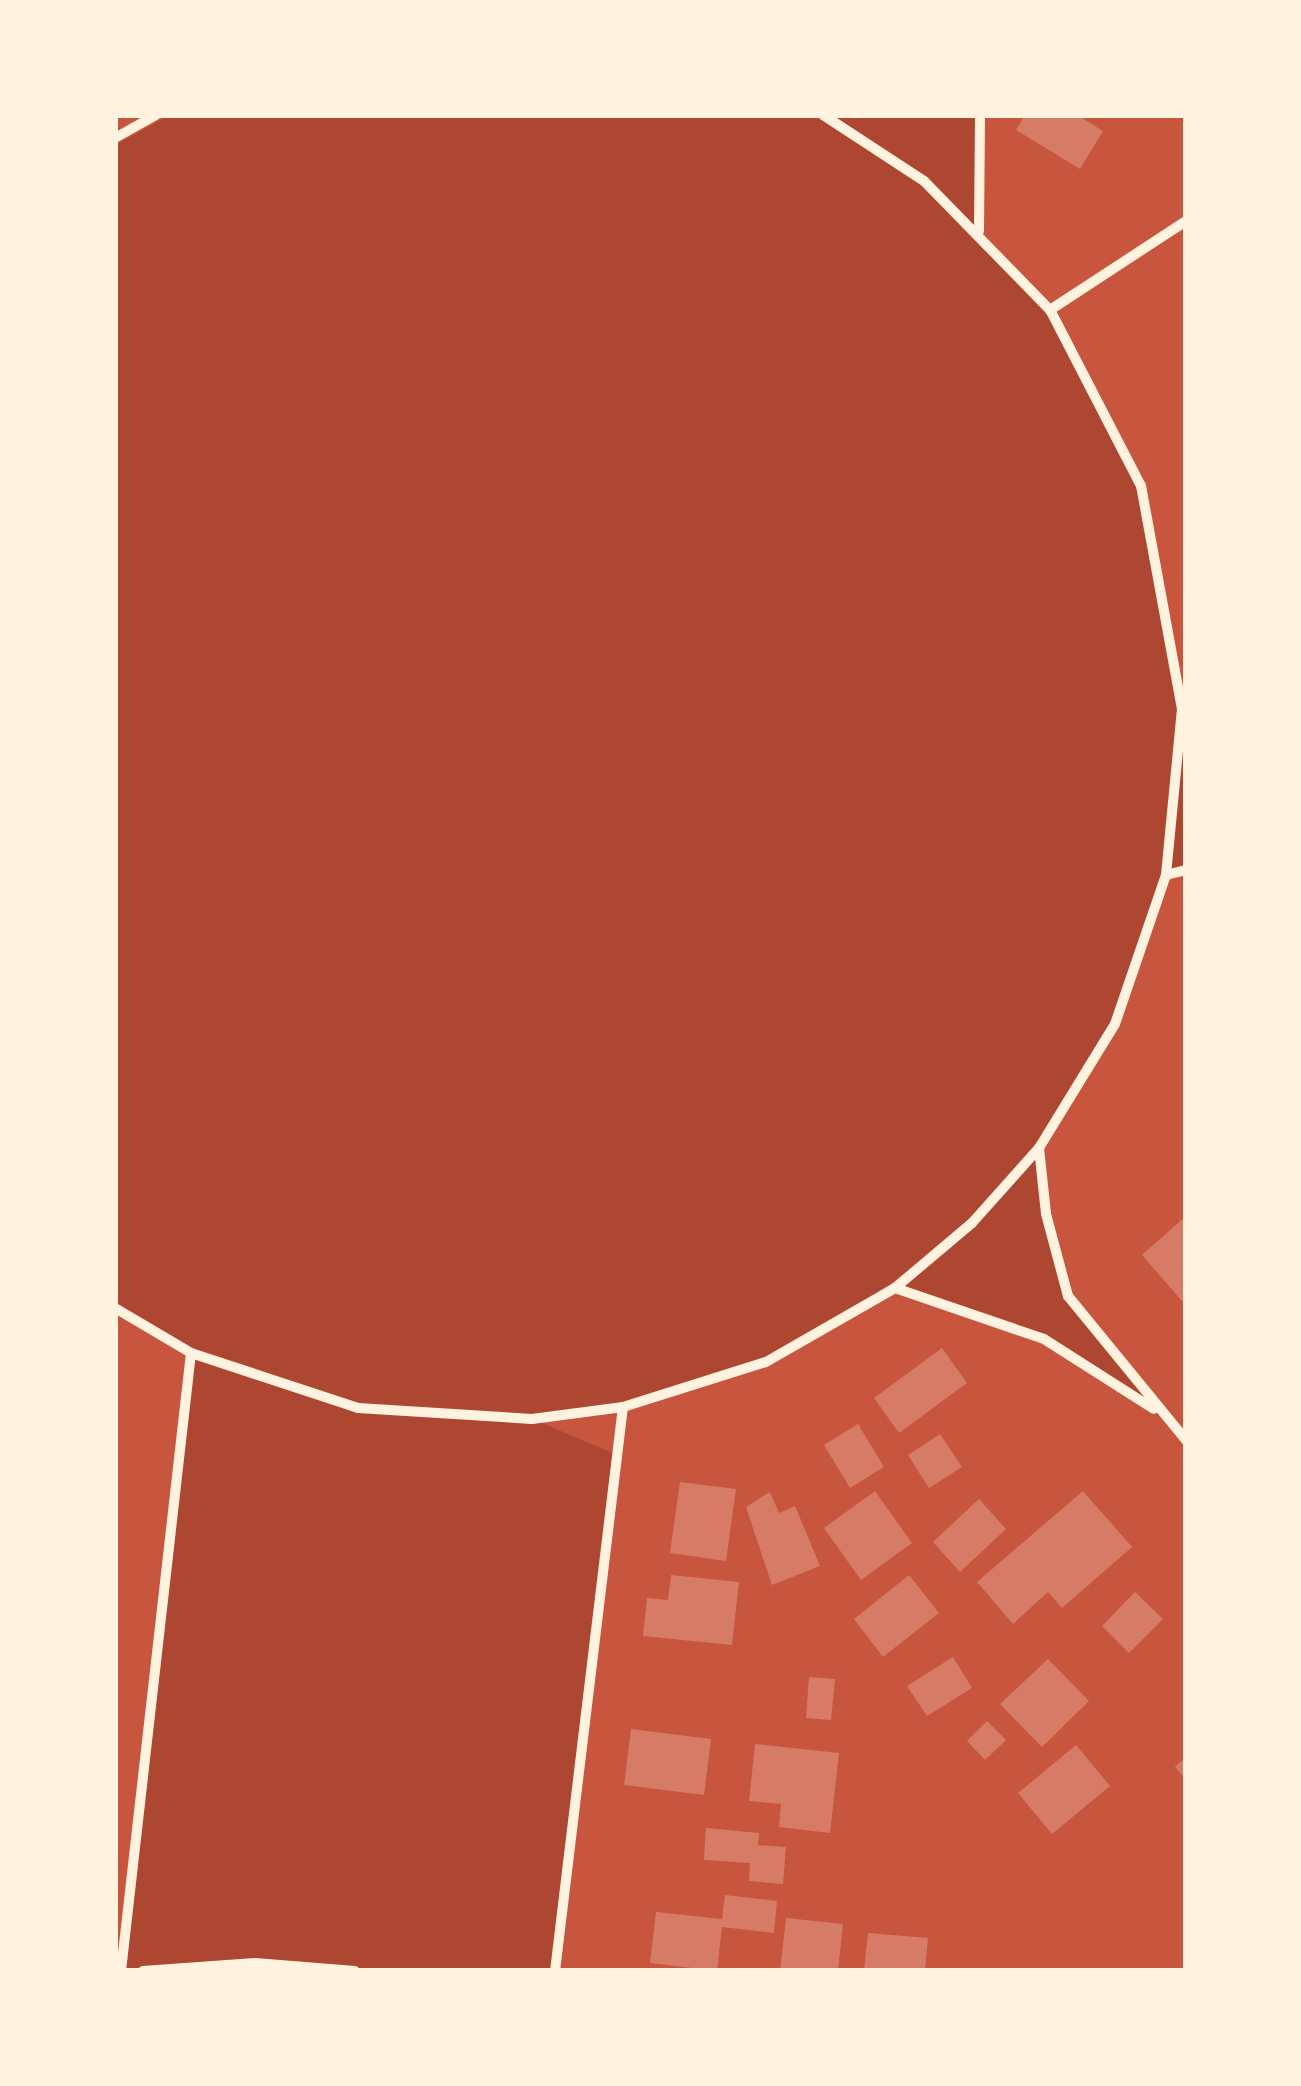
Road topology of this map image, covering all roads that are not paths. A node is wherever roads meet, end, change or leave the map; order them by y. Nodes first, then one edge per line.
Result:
1 (135, 115) edge
2 (156, 115) edge
3 (823, 115) edge
4 (980, 115) edge
5 (130, 128) junction
6 (115, 138) edge
7 (1186, 220) edge
8 (980, 231) junction
9 (1050, 310) junction
10 (1184, 711) edge
11 (1186, 870) edge
12 (1166, 874) junction
13 (1039, 1148) junction
14 (895, 1288) junction
15 (115, 1308) edge
16 (191, 1353) junction
17 (623, 1408) junction
18 (1163, 1416) junction
19 (1186, 1440) edge
20 (121, 1971) edge
21 (142, 1971) edge
22 (355, 1971) edge
23 (554, 1971) edge

1 - 5 street
2 - 5 street
3 - 8 street
4 - 8 street
5 - 6 street
7 - 9 street
8 - 9 street
9 - 10 street
10 - 12 street
11 - 12 street
12 - 13 street
13 - 14 street
13 - 18 street
14 - 17 street
14 - 18 street
15 - 16 street
16 - 17 street
16 - 20 street
17 - 23 street
18 - 19 street
21 - 22 street

